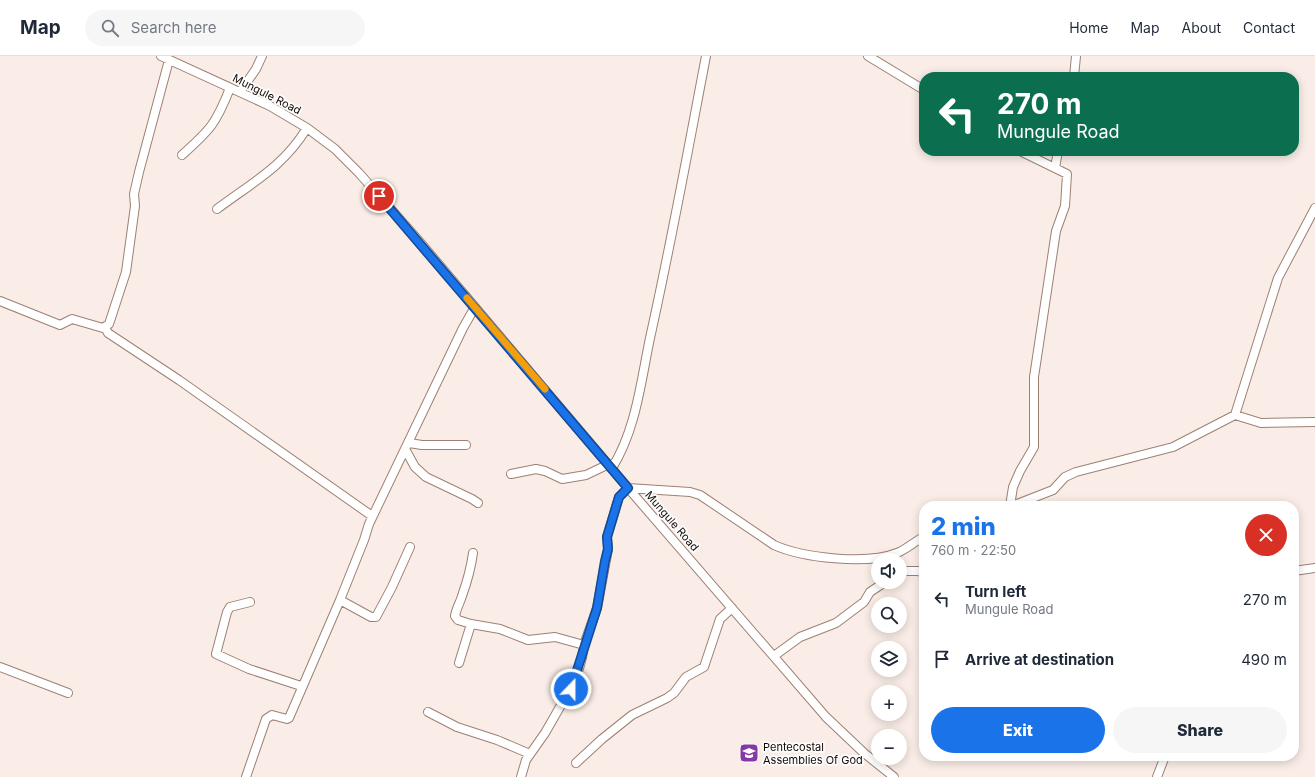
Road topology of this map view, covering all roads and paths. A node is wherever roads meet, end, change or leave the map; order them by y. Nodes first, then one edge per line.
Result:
1 (262, 56) edge
2 (706, 56) edge
3 (868, 56) edge
4 (1076, 56) edge
5 (165, 58) edge
6 (1074, 72) edge
7 (919, 87) edge
8 (230, 88) junction
9 (240, 92) junction
10 (307, 128) junction
11 (182, 155) dead end
12 (1030, 156) edge
13 (1057, 156) edge
14 (1055, 168) junction
15 (218, 208) dead end
16 (1315, 208) edge
17 (0, 301) edge
18 (475, 307) junction
19 (105, 327) junction
20 (1235, 415) junction
21 (1315, 422) edge
22 (466, 445) dead end
23 (407, 446) junction
24 (610, 466) junction
25 (511, 474) dead end
26 (628, 488) junction
27 (1012, 501) edge
28 (1024, 501) edge
29 (478, 503) dead end
30 (372, 516) junction
31 (919, 540) edge
32 (410, 547) dead end
33 (473, 553) dead end
34 (901, 553) edge
35 (871, 558) edge
36 (1315, 568) edge
37 (1299, 570) edge
38 (907, 571) edge
39 (919, 571) edge
40 (874, 589) edge
41 (340, 600) junction
42 (250, 602) dead end
43 (732, 608) junction
44 (471, 624) junction
45 (584, 645) junction
46 (774, 656) junction
47 (459, 663) dead end
48 (0, 667) edge
49 (301, 686) junction
50 (68, 693) dead end
51 (428, 712) dead end
52 (530, 754) junction
53 (1163, 761) edge
54 (576, 763) dead end
55 (246, 777) edge
56 (521, 777) edge
57 (894, 777) edge
58 (1157, 777) edge

1 - 9 street
2 - 24 street
3 - 7 street
4 - 6 street
5 - 8 street, Mungule Road
5 - 19 street
8 - 9 street, Mungule Road
8 - 11 street
9 - 10 street, Mungule Road
10 - 15 street
10 - 18 street, Mungule Road
12 - 14 street
13 - 14 street
14 - 27 street
16 - 20 street
17 - 19 street
18 - 23 street
18 - 24 street, Mungule Road
19 - 30 street
20 - 21 street
20 - 28 street
22 - 23 street
23 - 29 street
23 - 30 street
24 - 25 street
24 - 26 street, Mungule Road
26 - 35 street
26 - 43 street, Mungule Road
26 - 45 street
30 - 41 street
31 - 34 street
32 - 41 street
33 - 44 street
36 - 37 street
38 - 39 street
40 - 46 street
41 - 49 street
42 - 49 street
43 - 46 street, Mungule Road
43 - 54 street
44 - 45 street
44 - 47 street
45 - 52 street
46 - 57 street, Mungule Road
48 - 50 street
49 - 55 street
51 - 52 street
52 - 56 street
53 - 58 street

